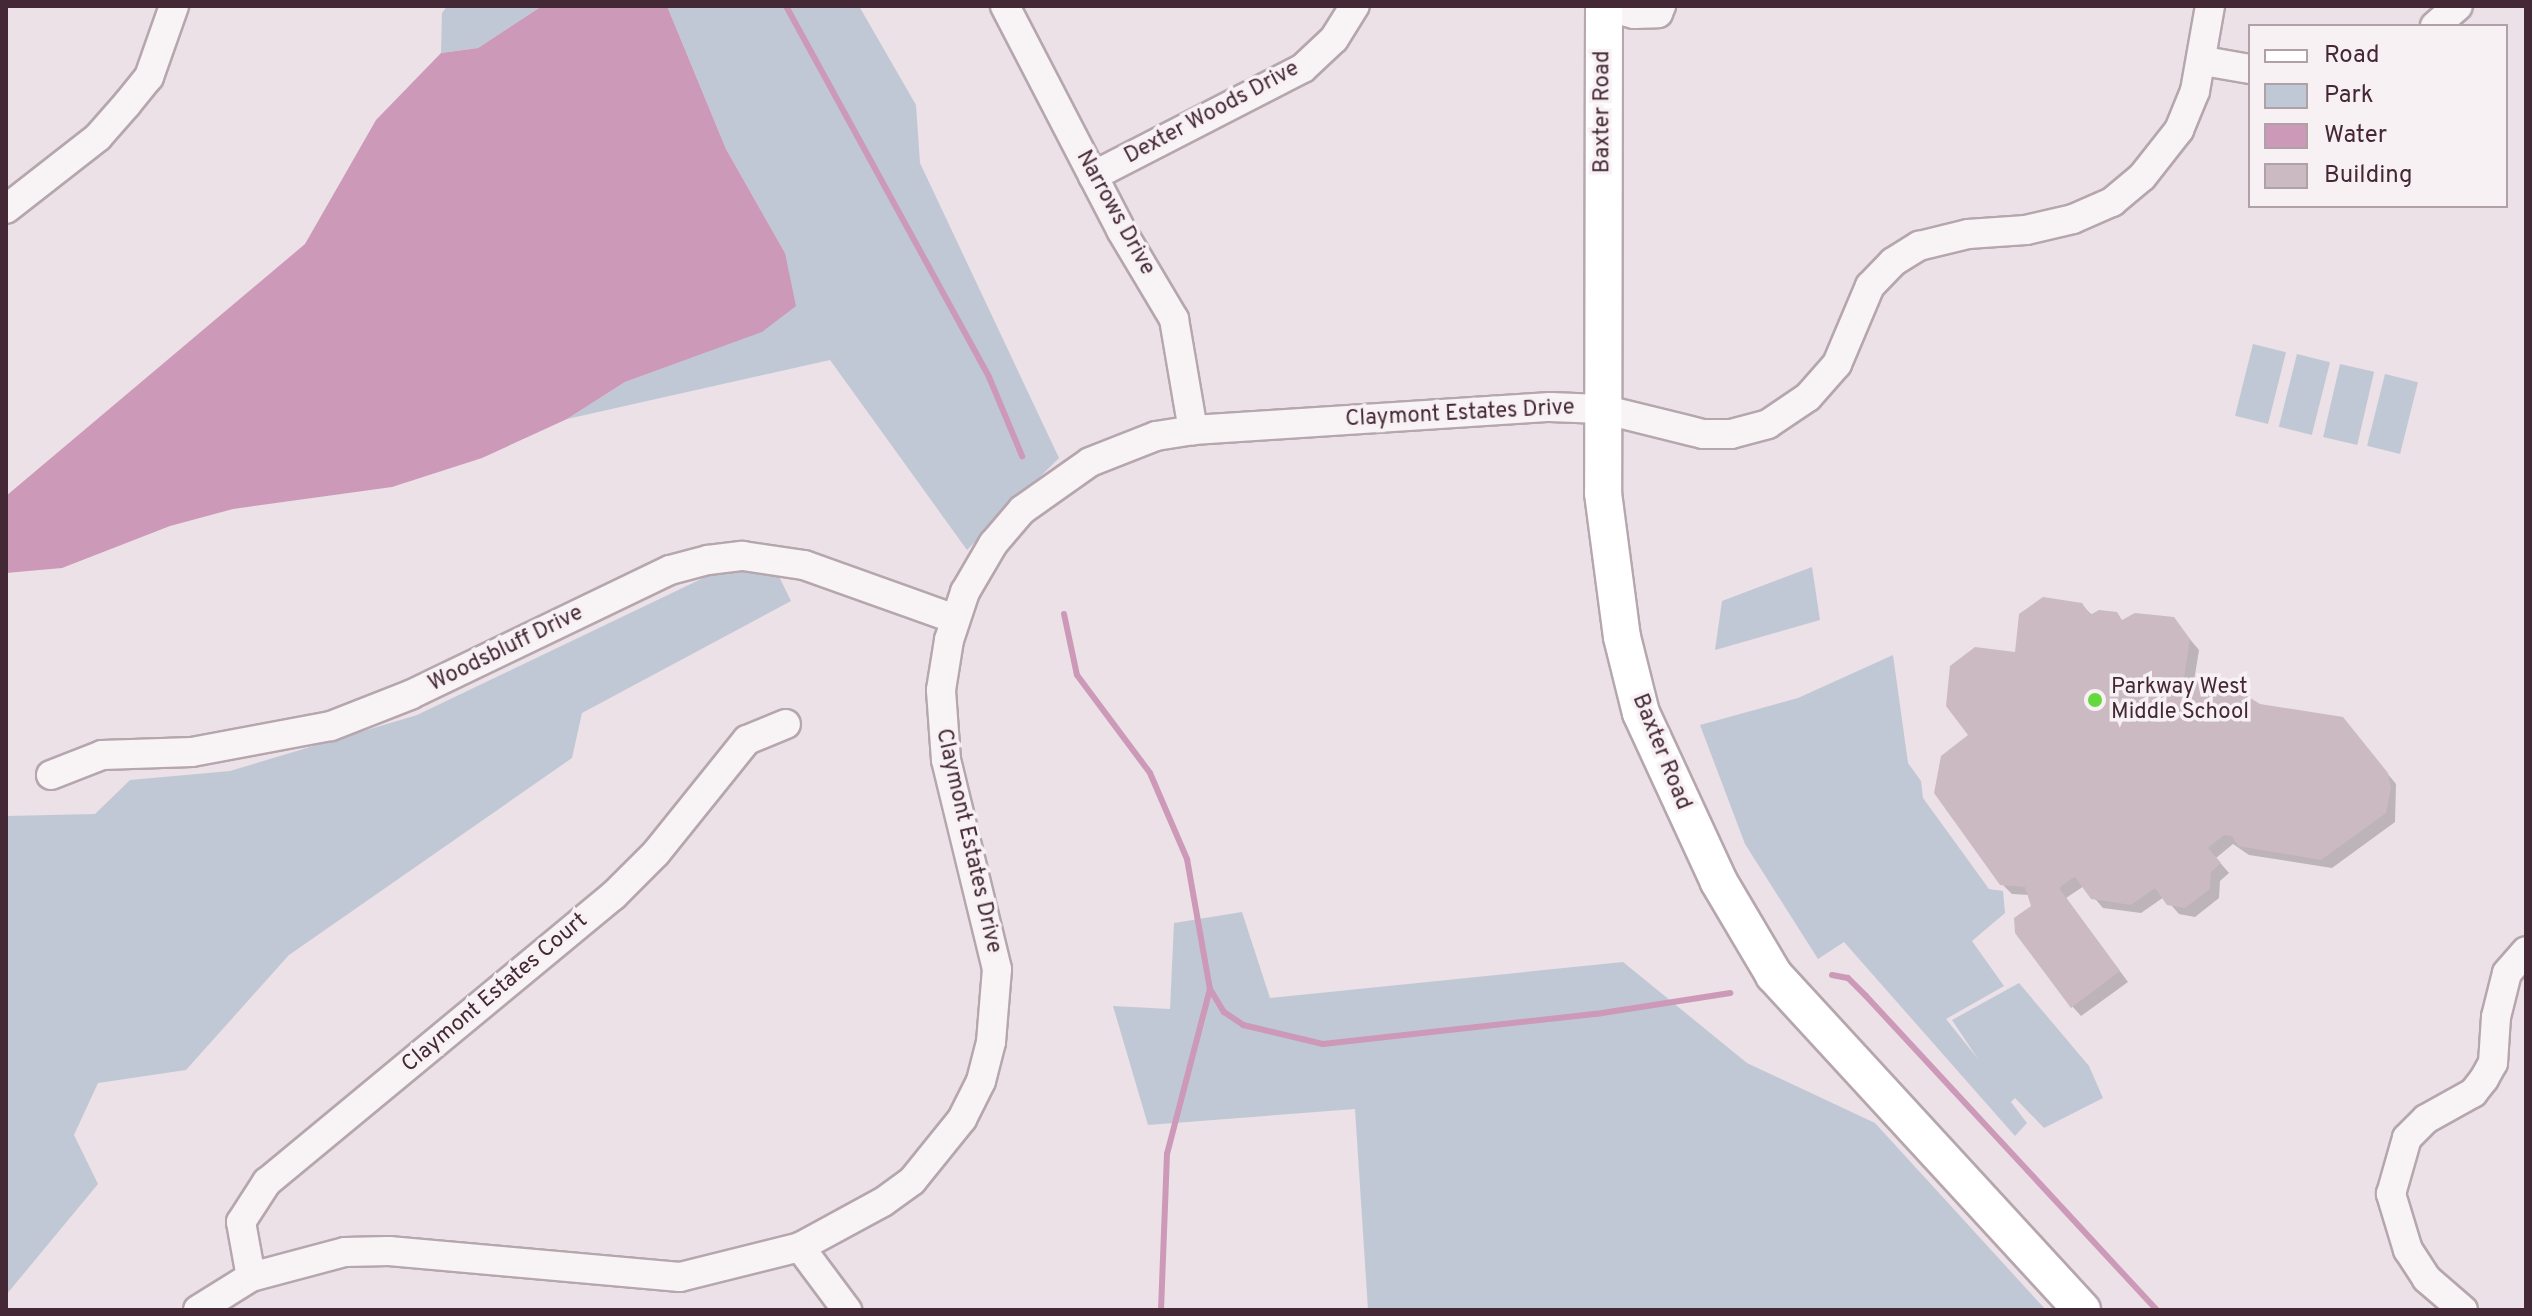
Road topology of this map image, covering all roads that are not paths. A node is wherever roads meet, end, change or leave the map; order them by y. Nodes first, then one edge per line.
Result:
1 (174, 6) edge
2 (1005, 6) edge
3 (1355, 6) edge
4 (1614, 6) edge
5 (1661, 6) edge
6 (2210, 6) edge
7 (2458, 6) edge
8 (2437, 24) edge
9 (2204, 61) junction
10 (2248, 69) edge
11 (1093, 176) junction
12 (6, 209) edge
13 (1602, 409) junction
14 (1193, 430) junction
15 (955, 619) junction
16 (786, 724) dead end
17 (51, 775) dead end
18 (2526, 951) edge
19 (800, 1247) junction
20 (251, 1277) junction
21 (198, 1310) edge
22 (847, 1310) edge
23 (2082, 1310) edge
24 (2463, 1310) edge

1 - 12 street
2 - 11 street, Narrows Drive
3 - 11 street, Dexter Woods Drive
4 - 5 street
4 - 13 main road, Baxter Road
6 - 9 street, Claymont Estates Drive
7 - 8 street
9 - 10 street
9 - 13 street, Claymont Estates Drive
11 - 14 street, Narrows Drive
13 - 14 street, Claymont Estates Drive
13 - 23 main road, Baxter Road
14 - 15 street, Claymont Estates Drive
15 - 17 street, Woodsbluff Drive
15 - 19 street, Claymont Estates Drive
16 - 20 street, Claymont Estates Court
18 - 24 street
19 - 20 street, Claymont Estates Drive
19 - 22 street
20 - 21 street, Claymont Estates Drive

